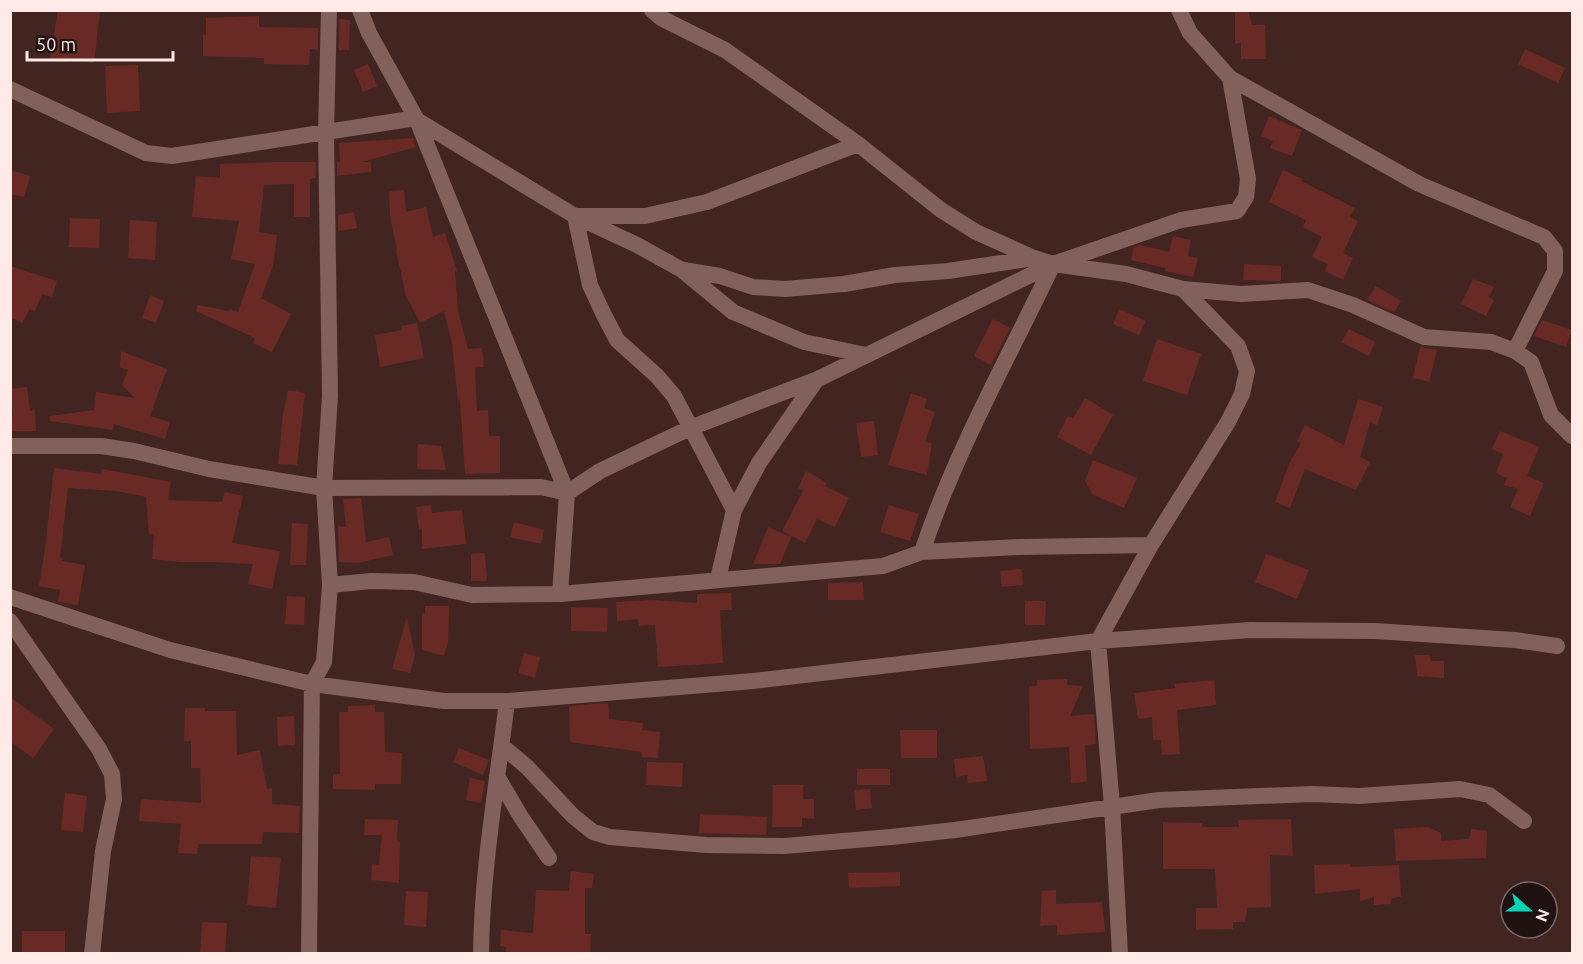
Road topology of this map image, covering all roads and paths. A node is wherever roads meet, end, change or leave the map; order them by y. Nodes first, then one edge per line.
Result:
1 (329, 10) edge
2 (360, 10) edge
3 (652, 10) edge
4 (1179, 10) edge
5 (1230, 78) junction
6 (10, 89) edge
7 (417, 120) junction
8 (326, 132) junction
9 (858, 144) junction
10 (575, 216) junction
11 (1034, 258) junction
12 (1053, 264) junction
13 (682, 270) junction
14 (1183, 289) junction
15 (1515, 351) junction
16 (866, 355) junction
17 (818, 379) junction
18 (690, 428) junction
19 (1572, 436) edge
20 (10, 446) edge
21 (324, 488) junction
22 (567, 493) junction
23 (734, 510) junction
24 (1150, 545) junction
25 (922, 552) junction
26 (718, 579) junction
27 (330, 585) junction
28 (560, 594) junction
29 (10, 597) edge
30 (10, 621) edge
31 (1098, 641) junction
32 (1557, 646) dead end
33 (312, 684) junction
34 (507, 701) junction
35 (502, 746) junction
36 (497, 776) junction
37 (1112, 806) junction
38 (1524, 821) dead end
39 (549, 858) dead end
40 (92, 954) edge
41 (309, 954) edge
42 (481, 954) edge
43 (1120, 954) edge

1 - 8 street
2 - 7 street
3 - 9 street
4 - 5 street
5 - 12 street
5 - 15 street
6 - 8 street
7 - 8 street
7 - 10 street
7 - 22 street
8 - 21 street
9 - 10 street
9 - 11 street
10 - 13 street
10 - 18 street
11 - 12 street
11 - 13 street
12 - 14 street
12 - 16 street
12 - 25 street
13 - 16 street
14 - 15 street
14 - 24 street
15 - 19 street
16 - 17 street
17 - 18 street
17 - 23 street
18 - 22 street
18 - 23 street
20 - 21 street
21 - 22 street
21 - 27 street
22 - 28 street
23 - 26 street
24 - 25 street
24 - 31 street
25 - 26 street
26 - 28 street
27 - 28 street
27 - 33 street
29 - 33 street
30 - 40 street
31 - 32 street
31 - 34 street
31 - 37 street
33 - 34 street
33 - 41 street
34 - 35 street
35 - 36 street
35 - 37 street
36 - 39 street
36 - 42 street
37 - 38 street
37 - 43 street

